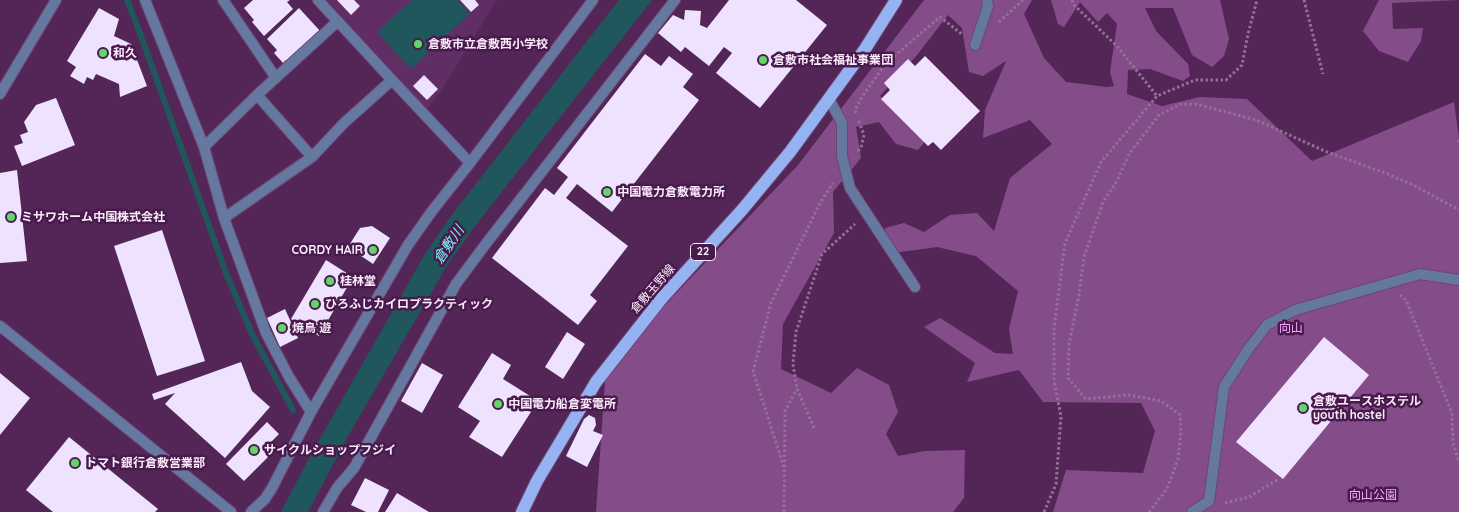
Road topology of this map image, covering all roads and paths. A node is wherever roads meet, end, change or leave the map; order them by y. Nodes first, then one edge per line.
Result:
1 (56, 0) edge
2 (145, 0) edge
3 (223, 0) edge
4 (318, 0) edge
5 (594, 0) edge
6 (675, 0) edge
7 (896, 0) edge
8 (987, 0) edge
9 (1072, 0) edge
10 (1257, 0) edge
11 (1304, 0) edge
12 (338, 21) junction
13 (975, 45) dead end
14 (1323, 74) dead end
15 (276, 78) junction
16 (392, 80) junction
17 (0, 94) edge
18 (257, 95) junction
19 (1157, 96) junction
20 (829, 99) junction
21 (204, 147) junction
22 (312, 157) junction
23 (470, 163) junction
24 (1459, 210) edge
25 (866, 213) junction
26 (224, 218) junction
27 (1459, 280) edge
28 (1388, 284) junction
29 (915, 287) dead end
30 (0, 326) edge
31 (797, 389) junction
32 (312, 412) junction
33 (814, 428) dead end
34 (1459, 462) edge
35 (1276, 480) dead end
36 (1209, 501) junction
37 (231, 512) edge
38 (251, 512) edge
39 (323, 512) edge
40 (522, 512) edge
41 (784, 512) edge
42 (1044, 512) edge
43 (1149, 512) edge
44 (1192, 512) edge

1 - 17 street
2 - 21 street
3 - 15 street
4 - 12 street
5 - 23 street
6 - 39 street
7 - 20 main road, 倉敷玉野線 / 22
8 - 13 street
9 - 19 path
10 - 19 path
11 - 14 path
12 - 15 street
12 - 16 street
15 - 18 street
16 - 22 street
16 - 23 street
18 - 21 street
18 - 22 street
19 - 42 path
20 - 25 street
20 - 40 main road, 倉敷玉野線 / 22
21 - 26 street
22 - 26 street
23 - 32 street
24 - 43 path
25 - 29 street
25 - 31 path
26 - 32 street
27 - 28 street
28 - 34 path
28 - 36 street
30 - 37 street
31 - 33 path
31 - 41 path
32 - 38 street
35 - 36 path
36 - 44 street

